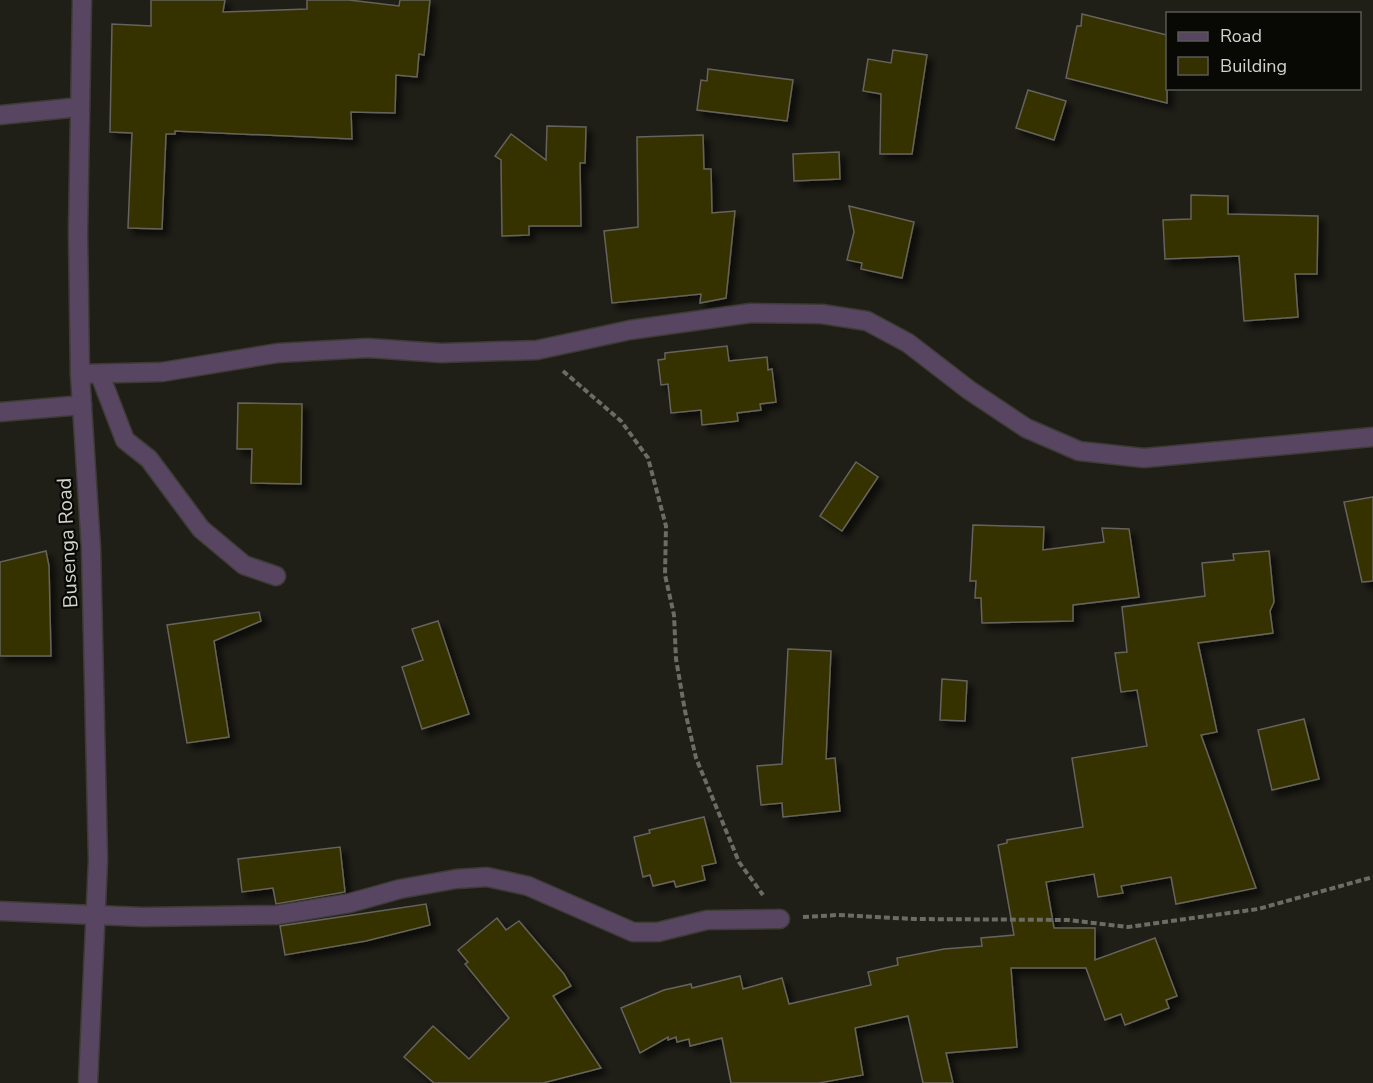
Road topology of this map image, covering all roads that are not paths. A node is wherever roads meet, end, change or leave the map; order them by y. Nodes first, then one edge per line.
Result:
1 (82, 0) edge
2 (80, 107) junction
3 (0, 115) edge
4 (80, 374) junction
5 (100, 375) junction
6 (82, 405) junction
7 (0, 412) edge
8 (1373, 437) edge
9 (276, 576) dead end
10 (0, 911) edge
11 (96, 915) junction
12 (780, 919) road end
13 (88, 1083) edge

1 - 2 street, Busenga Road
2 - 3 street
2 - 4 street, Busenga Road
4 - 5 street
4 - 6 street, Busenga Road
5 - 8 street
5 - 9 street
6 - 7 street
6 - 11 street, Busenga Road
10 - 11 street
11 - 12 street
11 - 13 street, Busenga Road

